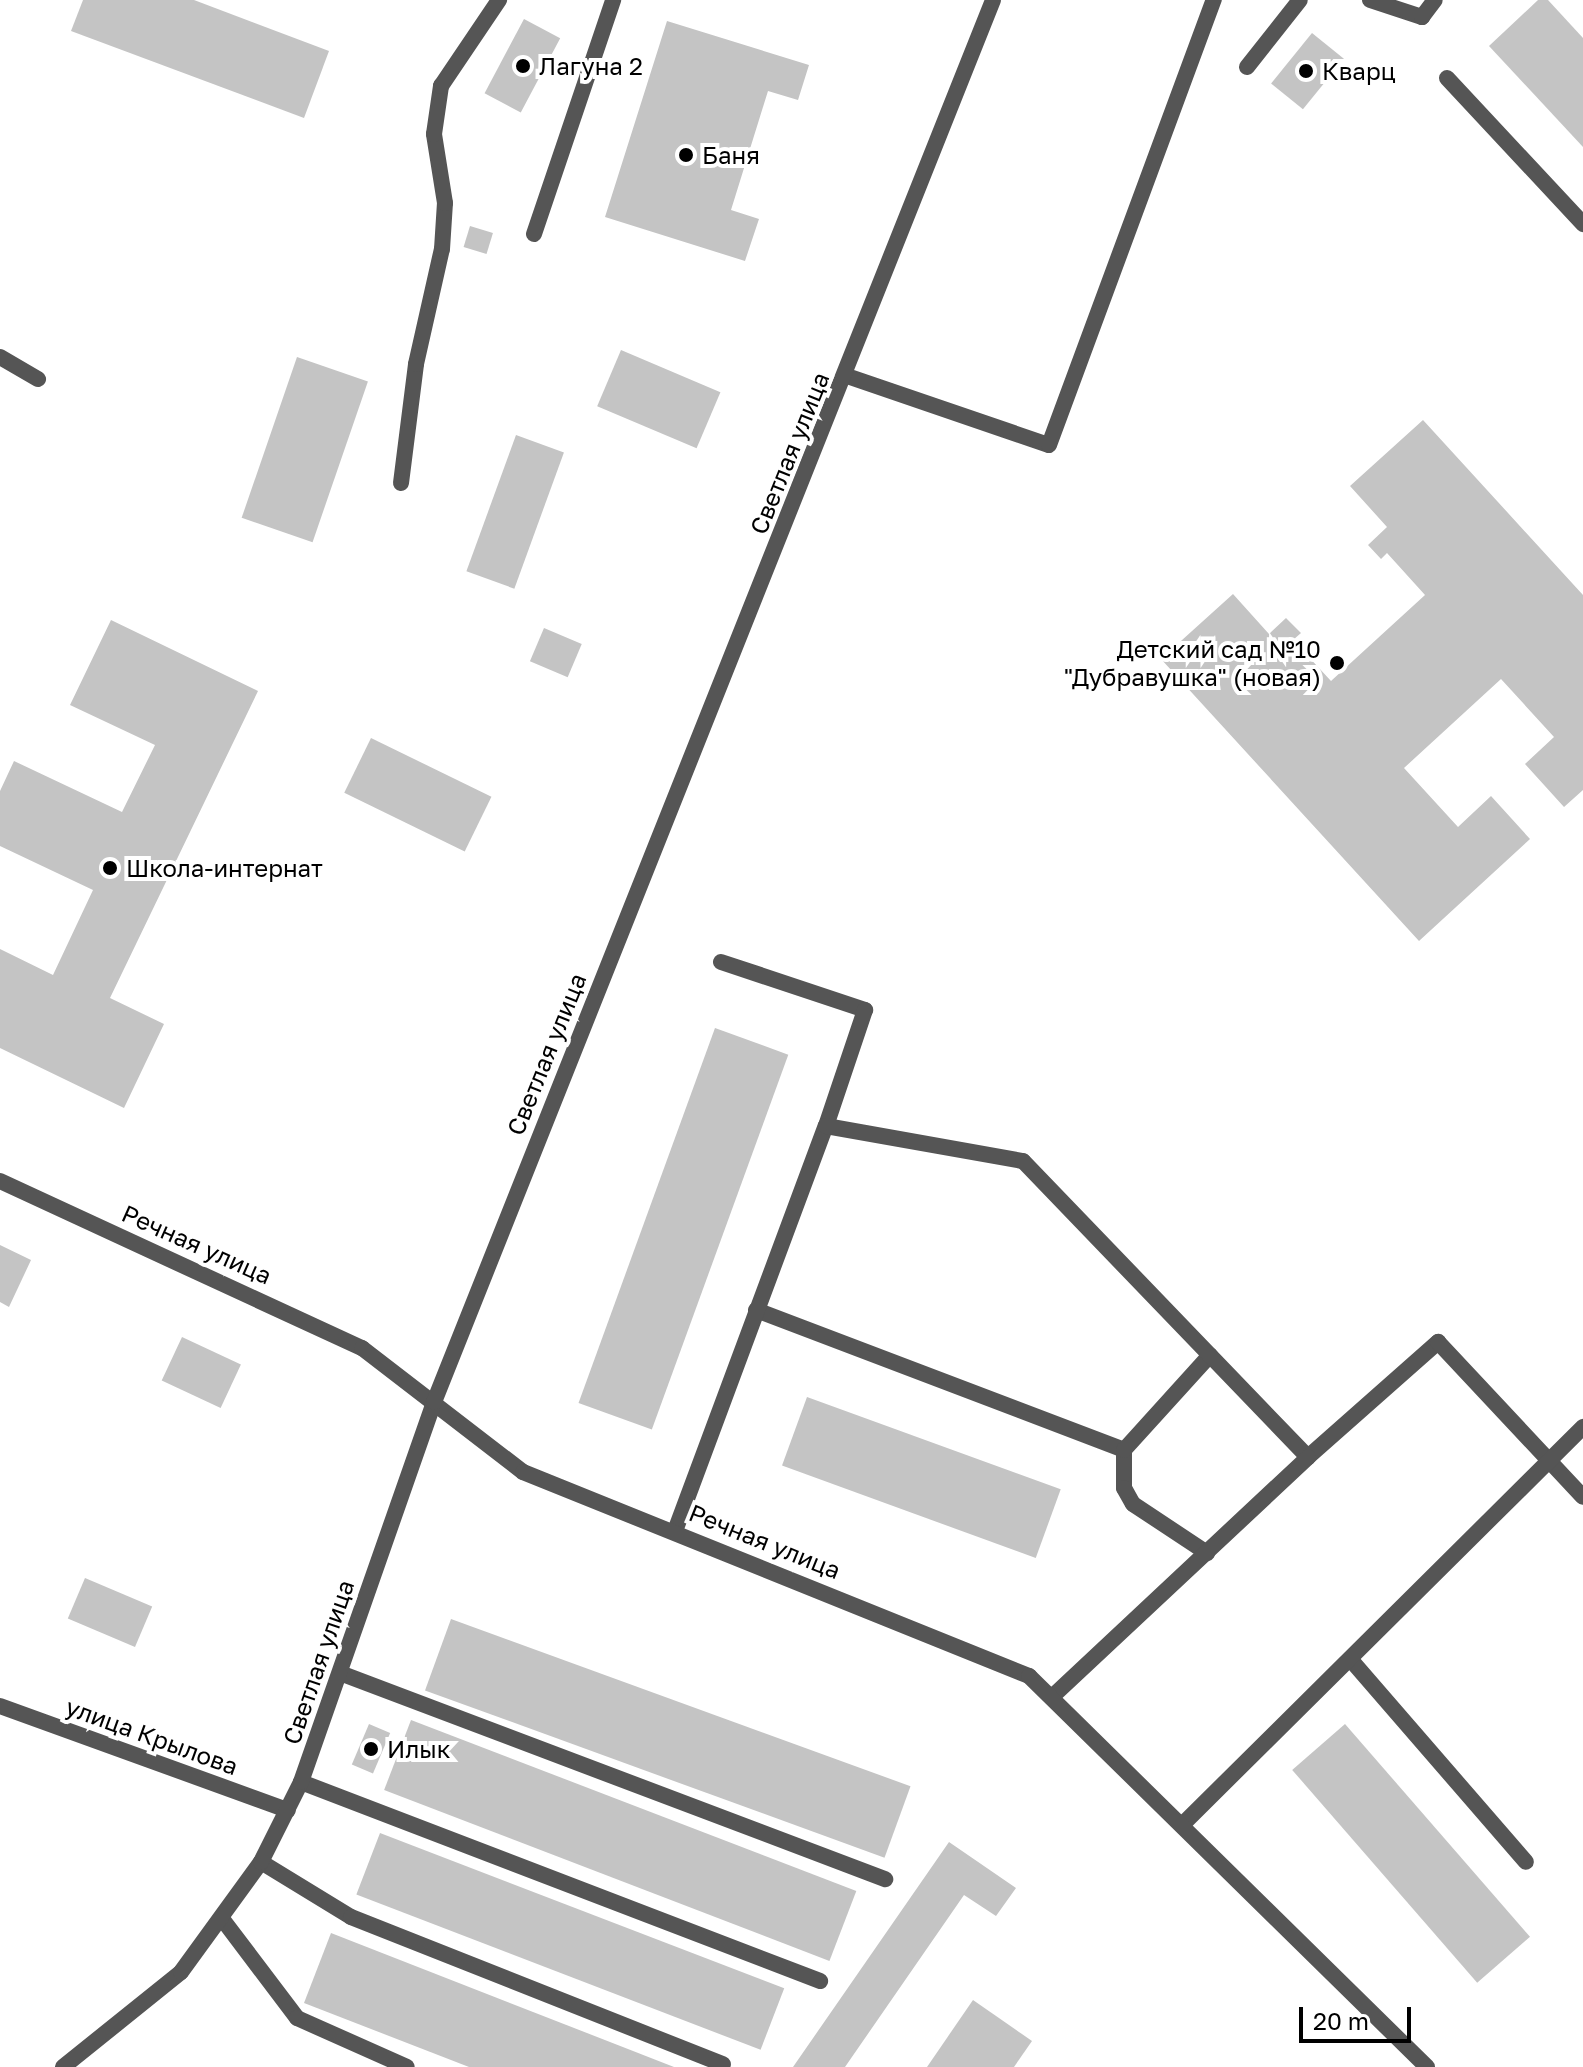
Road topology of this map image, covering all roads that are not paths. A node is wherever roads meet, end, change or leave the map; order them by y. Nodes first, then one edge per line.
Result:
1 (499, 0) edge
2 (613, 0) edge
3 (993, 0) edge
4 (1214, 0) edge
5 (1300, 0) edge
6 (1370, 0) edge
7 (1435, 0) edge
8 (1247, 67) dead end
9 (1447, 78) dead end
10 (1583, 224) edge
11 (534, 234) dead end
12 (0, 357) edge
13 (847, 376) junction
14 (38, 379) dead end
15 (401, 483) dead end
16 (721, 962) dead end
17 (826, 1126) junction
18 (0, 1181) edge
19 (756, 1310) junction
20 (1210, 1355) junction
21 (434, 1402) junction
22 (1583, 1427) edge
23 (1124, 1450) junction
24 (1308, 1457) junction
25 (1547, 1459) junction
26 (1583, 1497) edge
27 (675, 1531) junction
28 (1207, 1553) junction
29 (1351, 1660) junction
30 (340, 1673) junction
31 (1054, 1695) junction
32 (0, 1706) edge
33 (301, 1782) junction
34 (288, 1810) junction
35 (1183, 1824) junction
36 (261, 1862) junction
37 (1526, 1862) dead end
38 (885, 1879) dead end
39 (223, 1920) junction
40 (820, 1981) dead end
41 (723, 2064) dead end
42 (63, 2067) edge
43 (407, 2067) edge
44 (1427, 2067) edge

1 - 15 street
2 - 11 street
3 - 13 street, Светлая улица
4 - 13 street
5 - 8 street
6 - 7 street
9 - 10 street
12 - 14 street
13 - 21 street, Светлая улица
16 - 17 street
17 - 19 street
17 - 20 street
18 - 21 street, Речная улица
19 - 23 street
19 - 27 street
20 - 23 street
20 - 24 street
21 - 27 street, Речная улица
21 - 30 street, Светлая улица
22 - 25 street
23 - 28 street
24 - 25 street
24 - 28 street
25 - 26 street
25 - 29 street
27 - 31 street, Речная улица
28 - 31 street
29 - 35 street
29 - 37 street
30 - 33 street, Светлая улица
30 - 38 street
31 - 35 street, Речная улица
32 - 34 street, улица Крылова
33 - 34 street, Светлая улица
33 - 40 street
34 - 36 street, Светлая улица
35 - 44 street, Речная улица
36 - 39 street, Светлая улица
36 - 41 street
39 - 42 street, Светлая улица
39 - 43 street

